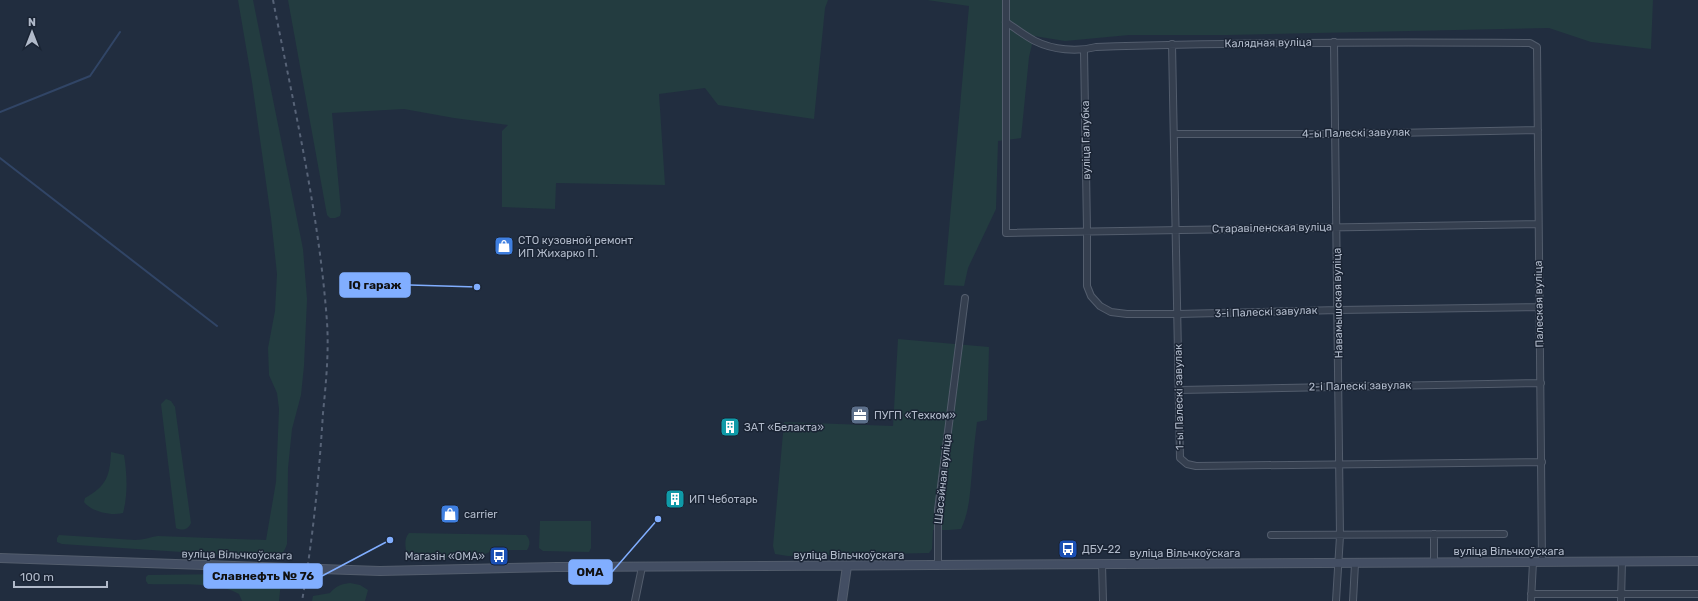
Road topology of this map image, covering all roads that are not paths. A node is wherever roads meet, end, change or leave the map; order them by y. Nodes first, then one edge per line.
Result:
1 (1006, 0) edge
2 (1006, 22) junction
3 (1334, 42) junction
4 (1172, 44) junction
5 (1536, 47) joint
6 (1084, 50) junction
7 (1538, 130) junction
8 (1175, 134) junction
9 (1336, 134) junction
10 (1538, 224) junction
11 (1337, 227) junction
12 (1176, 229) junction
13 (1087, 230) junction
14 (964, 298) dead end
15 (1538, 307) junction
16 (1338, 310) junction
17 (1178, 314) junction
18 (1541, 383) junction
19 (1339, 386) junction
20 (1179, 390) junction
21 (1542, 462) junction
22 (1340, 464) junction
23 (1434, 534) junction
24 (1504, 534) dead end
25 (1271, 535) dead end
26 (1340, 536) junction
27 (0, 558) edge
28 (1698, 560) edge
29 (1622, 561) junction
30 (1533, 562) junction
31 (1542, 562) junction
32 (1434, 563) junction
33 (1102, 564) junction
34 (1338, 564) junction
35 (1355, 564) junction
36 (938, 565) junction
37 (847, 566) junction
38 (642, 567) junction
39 (1531, 594) junction
40 (1621, 594) junction
41 (1698, 594) edge
42 (635, 601) edge
43 (842, 601) edge
44 (1104, 601) edge
45 (1336, 601) edge
46 (1353, 601) edge
47 (1531, 601) edge
48 (1621, 601) edge

1 - 2 street
2 - 6 street, Калядная вуліца
2 - 13 street, Старавіленская вуліца
3 - 4 street, Калядная вуліца
3 - 5 street, Калядная вуліца
3 - 9 street, Навамышская вуліца
4 - 6 street, Калядная вуліца
4 - 8 street, 1-ы Палескі завулак
5 - 7 street, Палеская вуліца
6 - 13 street, вуліца Галубка
7 - 9 street, 4-ы Палескі завулак
7 - 10 street, Палеская вуліца
8 - 9 street, 4-ы Палескі завулак
8 - 12 street, 1-ы Палескі завулак
9 - 11 street, Навамышская вуліца
10 - 11 street, Старавіленская вуліца
10 - 15 street, Палеская вуліца
11 - 12 street, Старавіленская вуліца
11 - 16 street, Навамышская вуліца
12 - 13 street, Старавіленская вуліца
12 - 17 street, 1-ы Палескі завулак
13 - 17 street, 3-і Палескі завулак
14 - 36 street, Шасэйная вуліца
15 - 16 street, 3-і Палескі завулак
15 - 18 street, Палеская вуліца
16 - 17 street, 3-і Палескі завулак
16 - 19 street, Навамышская вуліца
17 - 20 street, 1-ы Палескі завулак
18 - 19 street, 2-і Палескі завулак
18 - 21 street, Палеская вуліца
19 - 20 street, 2-і Палескі завулак
19 - 22 street, Навамышская вуліца
20 - 22 street, 1-ы Палескі завулак
21 - 22 street, 1-ы Палескі завулак
21 - 31 street, Палеская вуліца
22 - 26 street, Навамышская вуліца
23 - 24 street
23 - 26 street
23 - 32 street
25 - 26 street
26 - 34 street, Навамышская вуліца
27 - 38 main road, вуліца Вільчкоўскага
28 - 29 main road, вуліца Вільчкоўскага
29 - 31 main road, вуліца Вільчкоўскага
29 - 40 street
30 - 31 main road, вуліца Вільчкоўскага
30 - 32 main road, вуліца Вільчкоўскага
30 - 39 street
32 - 35 main road, вуліца Вільчкоўскага
33 - 34 main road, вуліца Вільчкоўскага
33 - 36 main road, вуліца Вільчкоўскага
33 - 44 street
34 - 35 main road, вуліца Вільчкоўскага
34 - 45 street, Навамышская вуліца
35 - 46 street
36 - 37 main road, вуліца Вільчкоўскага
37 - 38 main road, вуліца Вільчкоўскага
37 - 43 main road
38 - 42 street
39 - 40 street
39 - 47 street
40 - 41 street
40 - 48 street

